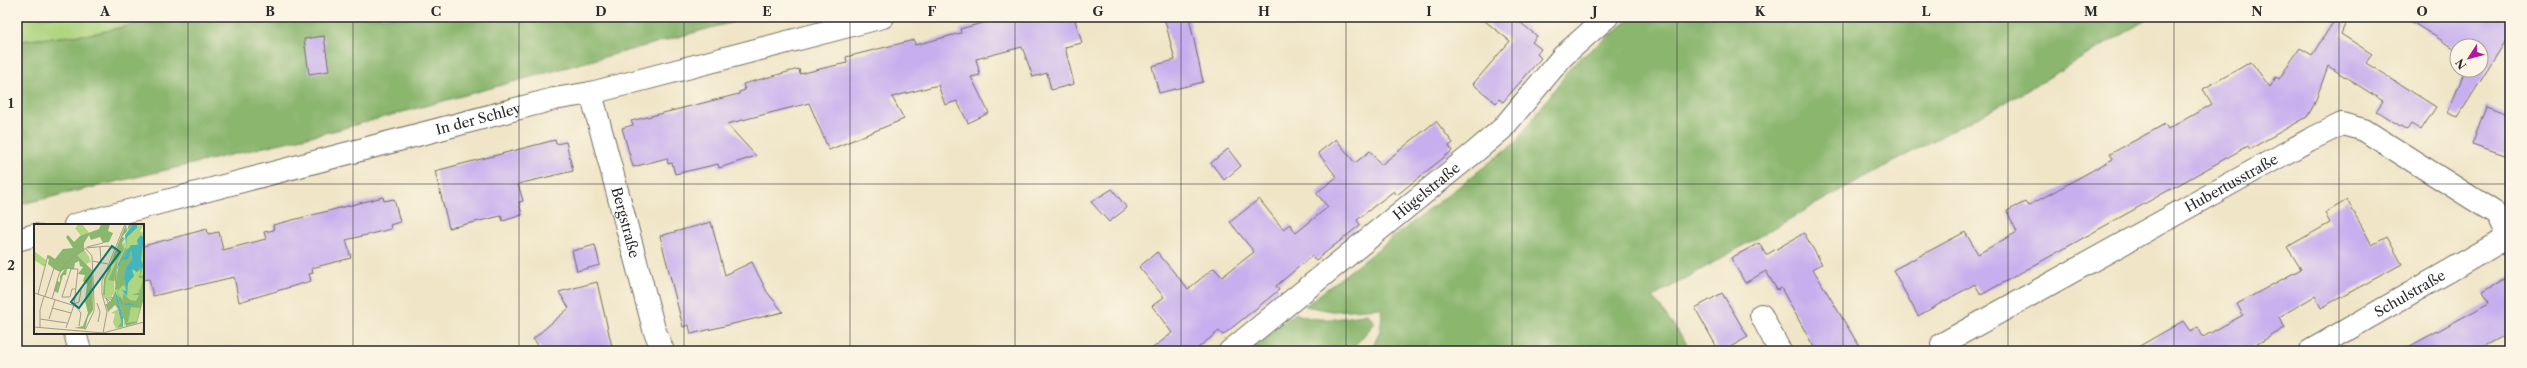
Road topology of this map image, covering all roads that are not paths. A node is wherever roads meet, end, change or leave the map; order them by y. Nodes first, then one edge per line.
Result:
1 (883, 17) edge
2 (1608, 17) edge
3 (591, 93) junction
4 (79, 224) edge
5 (34, 235) edge
6 (2509, 236) edge
7 (17, 240) edge
8 (1761, 315) dead end
9 (75, 334) edge
10 (1942, 344) dead end
11 (1777, 350) edge
12 (80, 351) edge
13 (663, 351) edge
14 (1230, 351) edge
15 (2310, 351) edge

1 - 3 street, In der Schley
2 - 14 street, Hügelstraße
3 - 4 street, In der Schley
3 - 13 street, Bergstraße
5 - 7 street
6 - 10 street, Hubertusstraße
6 - 15 street, Schulstraße
8 - 11 street
9 - 12 street

